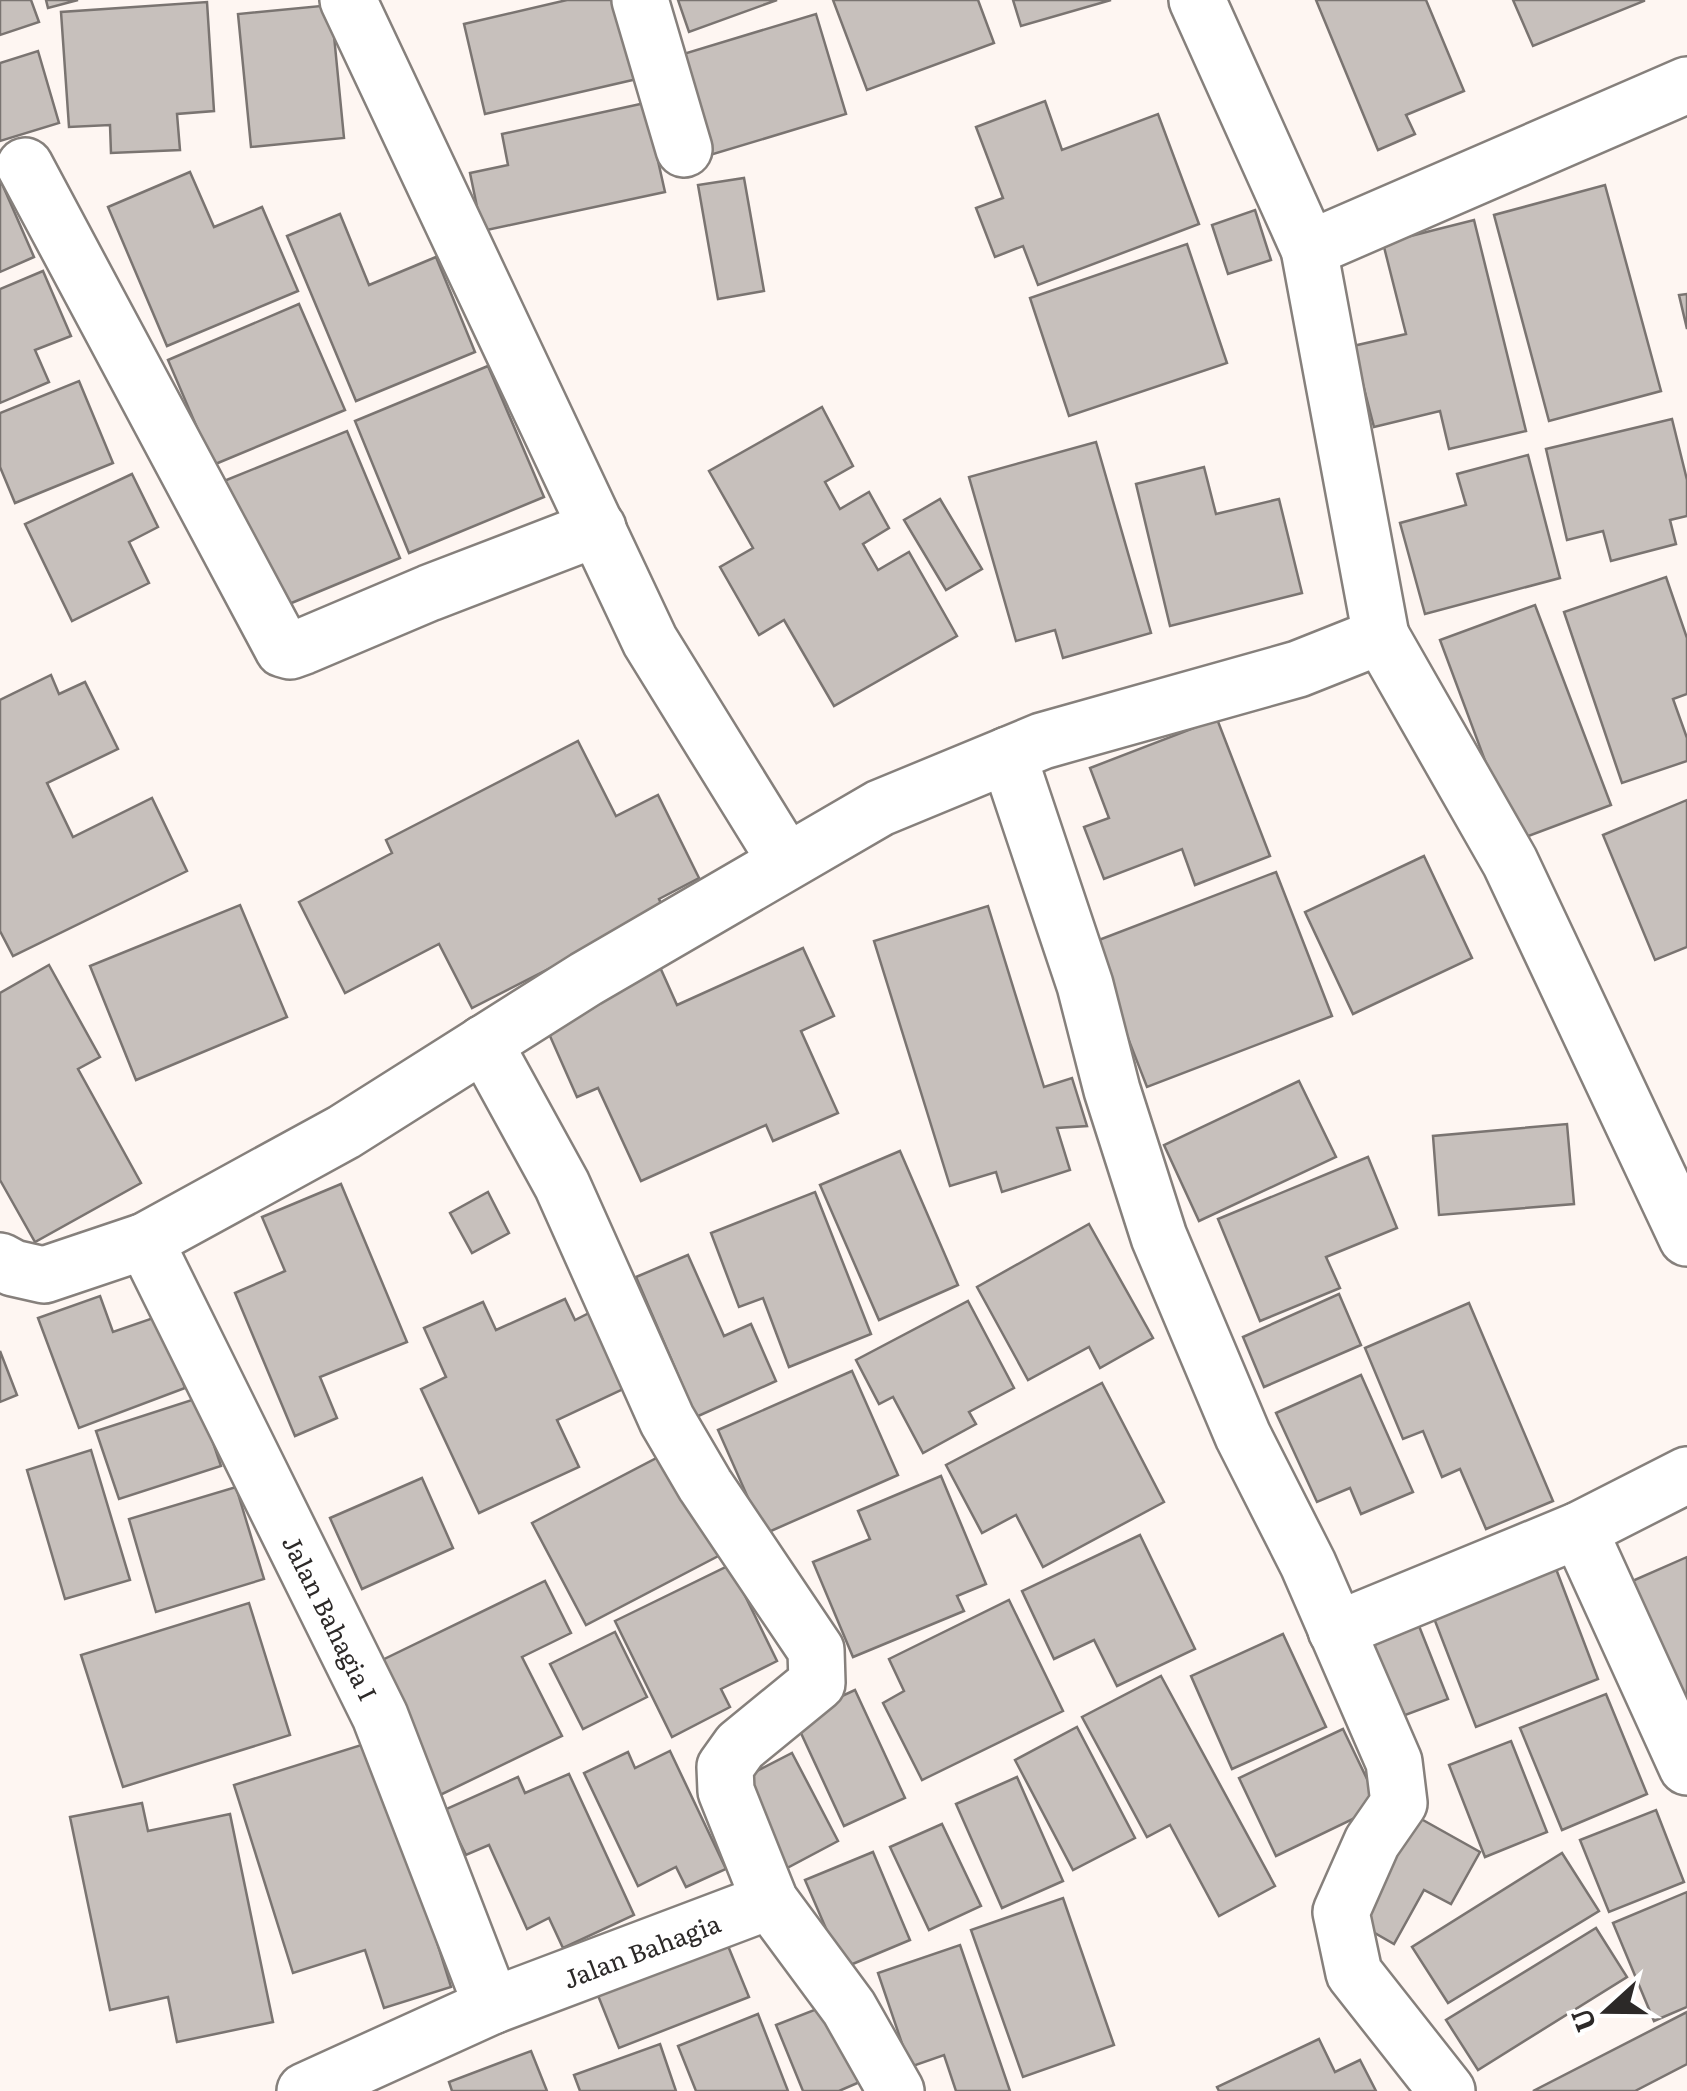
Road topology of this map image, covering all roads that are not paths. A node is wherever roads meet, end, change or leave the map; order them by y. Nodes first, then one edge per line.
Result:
1 (348, 0) edge
2 (640, 0) edge
3 (1198, 0) edge
4 (1687, 86) edge
5 (684, 150) dead end
6 (25, 166) dead end
7 (1309, 249) junction
8 (598, 528) junction
9 (1381, 636) junction
10 (1008, 755) junction
11 (786, 860) junction
12 (484, 1043) junction
13 (1687, 1238) edge
14 (145, 1241) junction
15 (0, 1261) edge
16 (1687, 1475) edge
17 (1579, 1530) junction
18 (1336, 1630) junction
19 (1687, 1766) edge
20 (770, 1900) junction
21 (492, 2006) junction
22 (305, 2091) edge
23 (896, 2091) edge
24 (1447, 2091) edge

1 - 8 street
2 - 5 street
3 - 7 street
4 - 7 street
6 - 8 street
7 - 9 street
8 - 11 street
9 - 10 street
9 - 13 street
10 - 11 street
10 - 18 street
11 - 12 street
12 - 14 street
12 - 20 street
14 - 15 street
14 - 21 street, Jalan Bahagia I
16 - 17 street
17 - 18 street
17 - 19 street
18 - 24 street
20 - 21 street, Jalan Bahagia
20 - 23 street
21 - 22 street, Jalan Bahagia

